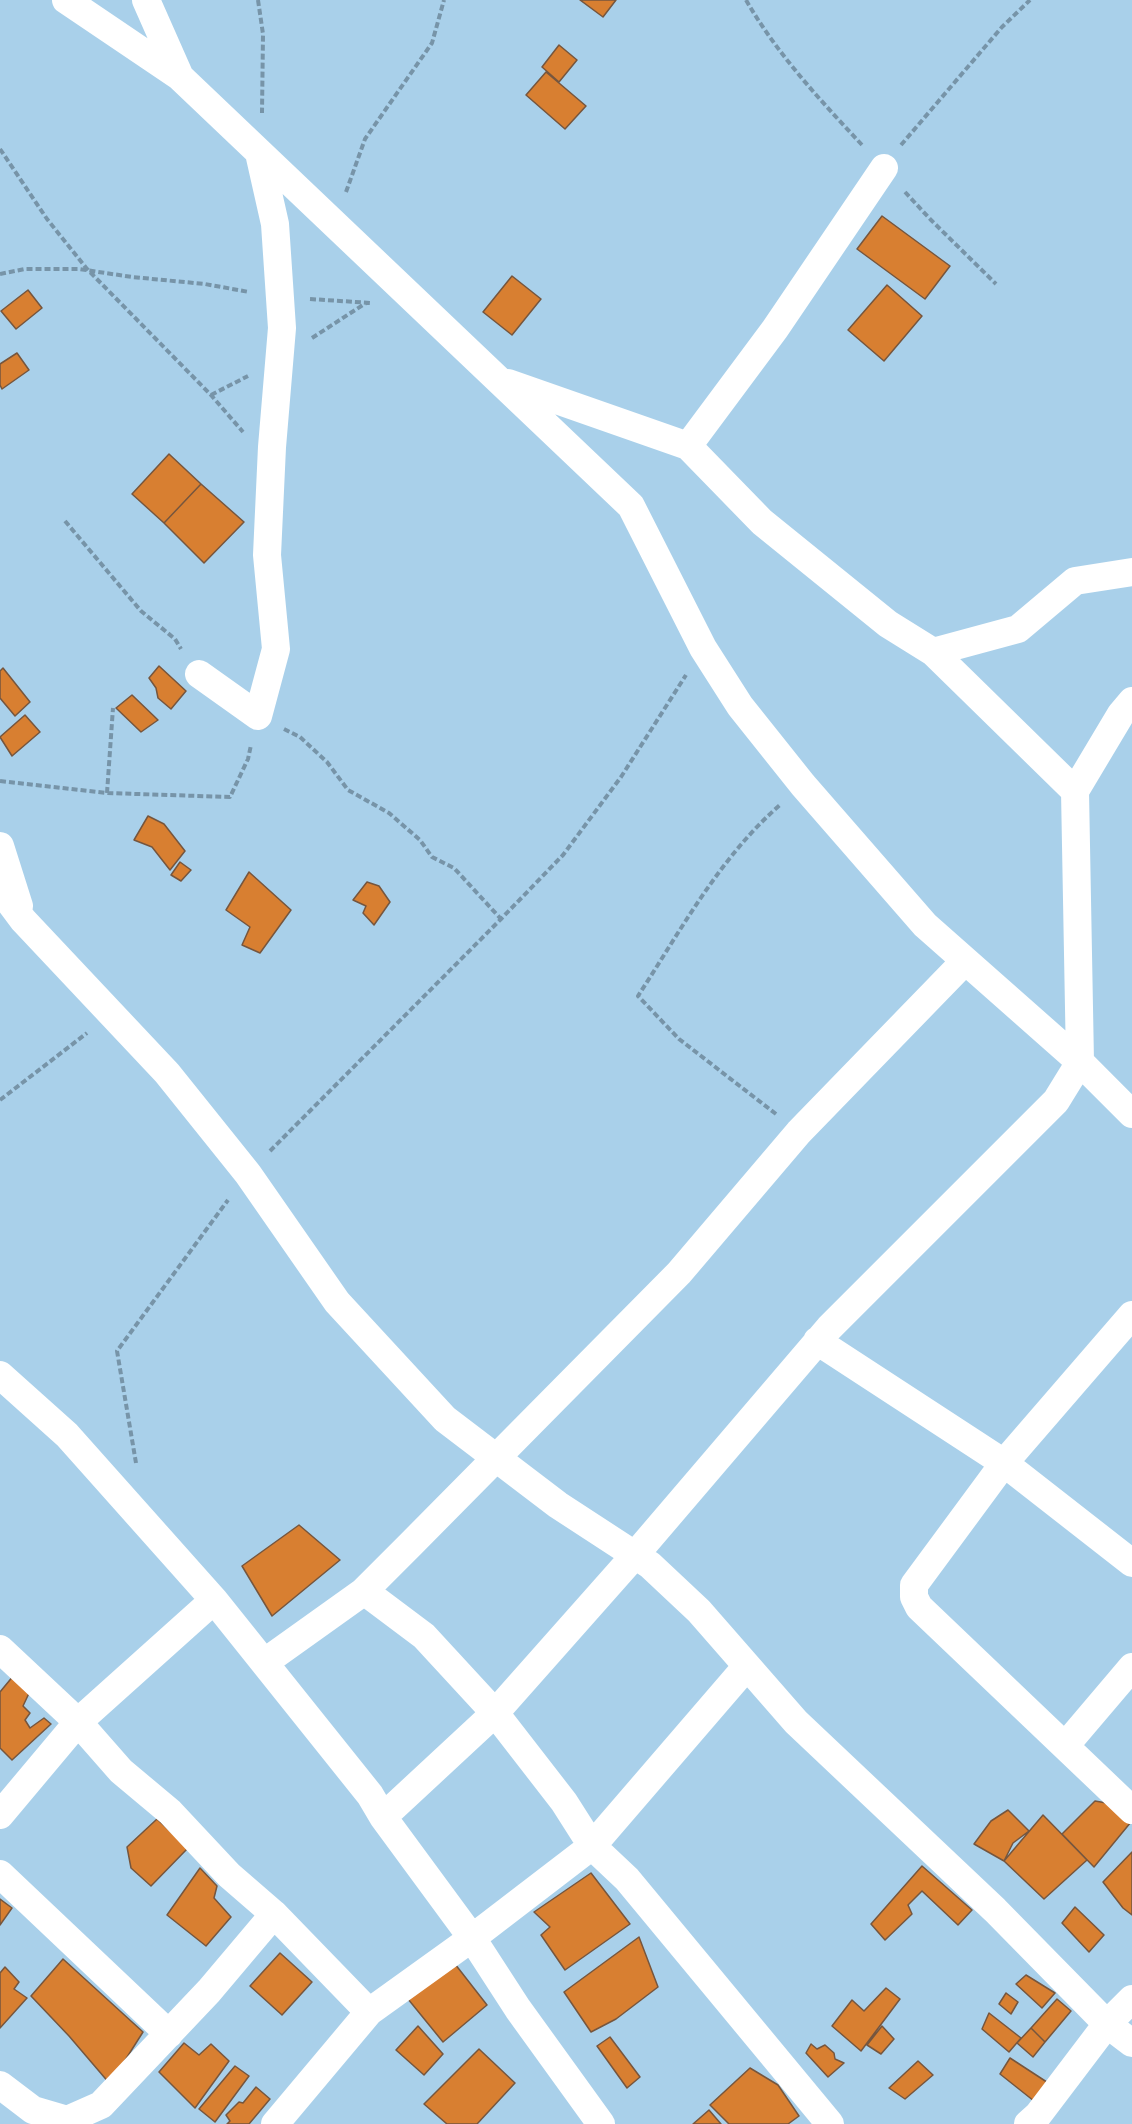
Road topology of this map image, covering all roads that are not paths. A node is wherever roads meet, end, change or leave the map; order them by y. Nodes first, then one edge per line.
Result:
1 (66, 0) edge
2 (146, 0) edge
3 (180, 77) junction
4 (259, 153) junction
5 (884, 168) road end
6 (497, 379) junction
7 (688, 446) junction
8 (1132, 572) edge
9 (933, 652) junction
10 (199, 674) road end
11 (1132, 701) edge
12 (1075, 791) junction
13 (0, 846) edge
14 (0, 889) edge
15 (23, 920) junction
16 (965, 961) junction
17 (1080, 1062) junction
18 (1132, 1114) edge
19 (1132, 1316) edge
20 (817, 1341) junction
21 (0, 1375) edge
22 (497, 1457) junction
23 (1004, 1463) junction
24 (635, 1556) junction
25 (1132, 1563) edge
26 (363, 1592) junction
27 (214, 1600) junction
28 (0, 1649) edge
29 (265, 1662) junction
30 (747, 1666) junction
31 (1132, 1667) edge
32 (495, 1713) junction
33 (78, 1722) junction
34 (1065, 1746) junction
35 (1132, 1810) edge
36 (0, 1815) edge
37 (383, 1817) junction
38 (592, 1846) junction
39 (0, 1874) edge
40 (274, 1914) junction
41 (472, 1938) junction
42 (1132, 1999) edge
43 (369, 2012) junction
44 (1107, 2024) junction
45 (169, 2034) junction
46 (1132, 2043) edge
47 (0, 2085) edge
48 (275, 2124) edge
49 (601, 2124) edge
50 (830, 2124) edge
51 (1028, 2124) edge

1 - 3 street
2 - 3 street
3 - 4 street
4 - 6 street
4 - 10 street
5 - 7 street
6 - 7 street
6 - 16 street
7 - 9 street
8 - 9 street
9 - 12 street
11 - 12 street
12 - 17 street
13 - 15 street
14 - 15 street
15 - 22 street
16 - 17 street
16 - 22 street
17 - 18 street
17 - 20 street
19 - 23 street
20 - 23 street
20 - 24 street
21 - 27 street
22 - 24 street
22 - 26 street
23 - 25 street
23 - 34 street
24 - 30 street
24 - 32 street
26 - 29 street
26 - 32 street
27 - 29 street
27 - 33 street
28 - 33 street
29 - 37 street
30 - 38 street
30 - 44 street
31 - 34 street
32 - 37 street
32 - 38 street
33 - 36 street
33 - 40 street
34 - 35 street
37 - 41 street
38 - 41 street
38 - 50 street
39 - 45 street
40 - 43 street
40 - 45 street
41 - 43 street
41 - 49 street
42 - 44 street
43 - 48 street
44 - 46 street
44 - 51 street
45 - 47 street

